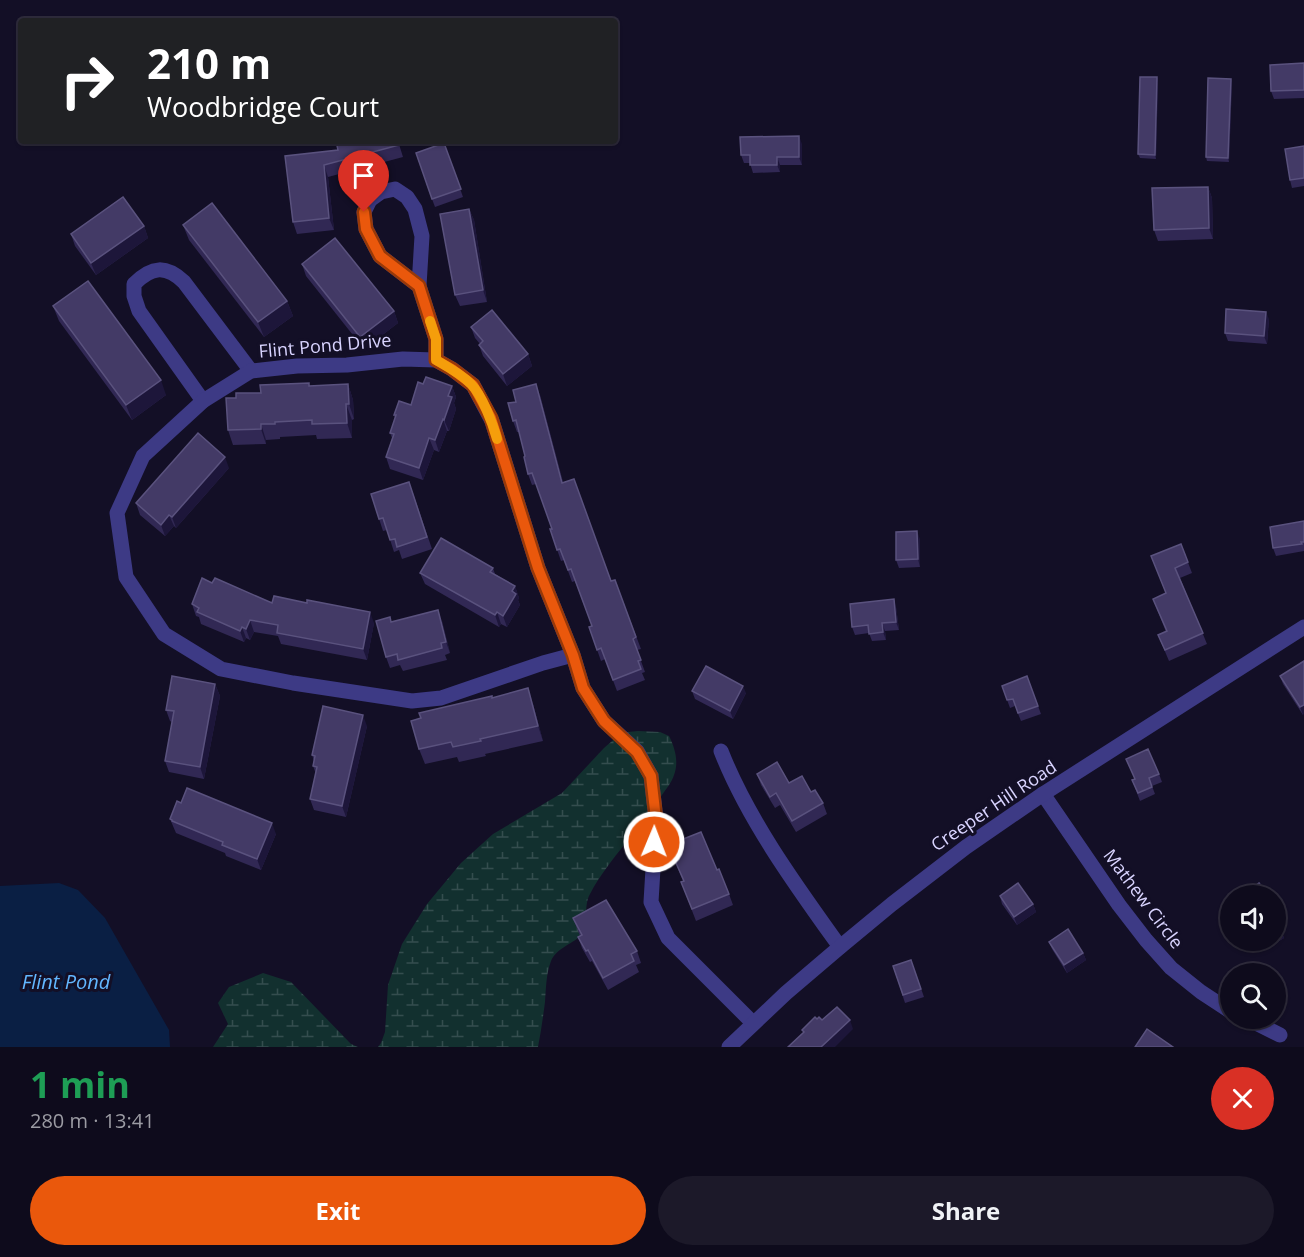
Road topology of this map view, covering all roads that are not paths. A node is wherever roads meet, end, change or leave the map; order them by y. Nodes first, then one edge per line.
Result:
1 (419, 286) junction
2 (436, 360) junction
3 (251, 371) junction
4 (202, 401) junction
5 (1304, 627) edge
6 (573, 655) junction
7 (721, 751) dead end
8 (1043, 794) junction
9 (840, 947) junction
10 (1220, 1004) edge
11 (753, 1023) junction
12 (1268, 1029) edge
13 (1280, 1035) dead end
14 (729, 1047) edge

1 - 1 street
1 - 2 street
2 - 3 street, Flint Pond Drive
2 - 6 street
3 - 4 street, Flint Pond Drive
3 - 4 street
4 - 6 street, Flint Pond Drive
5 - 8 street, Creeper Hill Road
6 - 11 street
7 - 9 street
8 - 9 street, Creeper Hill Road
8 - 10 street, Mathew Circle
9 - 11 street, Creeper Hill Road
11 - 14 street, Creeper Hill Road
12 - 13 street

